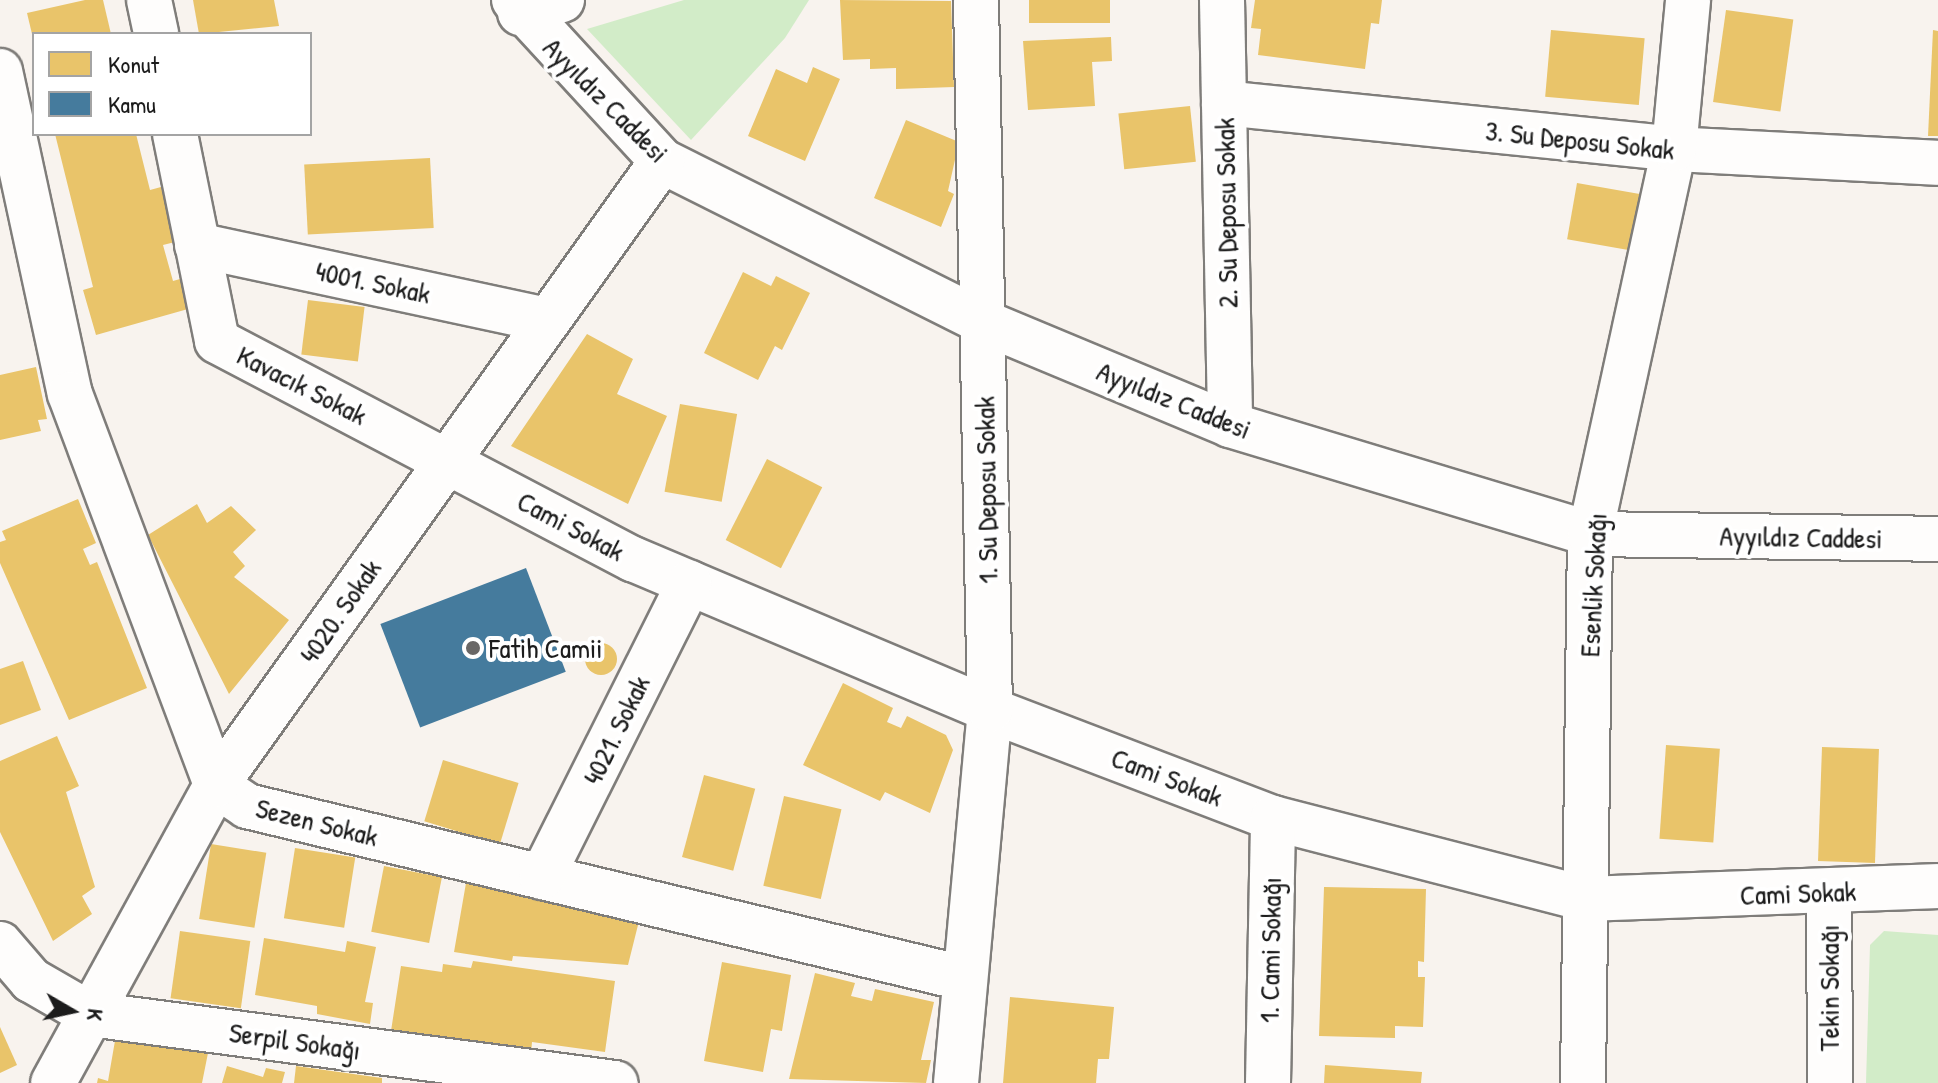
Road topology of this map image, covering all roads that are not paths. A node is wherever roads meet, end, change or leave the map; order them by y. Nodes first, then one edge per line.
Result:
1 (149, 0) edge
2 (562, 0) edge
3 (976, 0) edge
4 (1222, 0) edge
5 (1688, 0) edge
6 (517, 6) edge
7 (156, 32) edge
8 (0, 71) edge
9 (1224, 103) junction
10 (175, 136) edge
11 (1674, 149) junction
12 (662, 161) junction
13 (1938, 163) edge
14 (197, 245) junction
15 (548, 320) junction
16 (983, 322) junction
17 (1230, 425) junction
18 (447, 459) junction
19 (1590, 534) junction
20 (1938, 539) edge
21 (689, 583) junction
22 (990, 710) junction
23 (216, 785) junction
24 (1273, 818) junction
25 (542, 877) junction
26 (1938, 886) edge
27 (1829, 894) junction
28 (1587, 899) junction
29 (0, 944) edge
30 (963, 978) junction
31 (90, 1014) junction
32 (53, 1083) edge
33 (615, 1083) edge
34 (956, 1083) edge
35 (1268, 1083) edge
36 (1583, 1083) edge
37 (1830, 1083) edge

1 - 7 street
2 - 6 street
3 - 16 street, 1. Su Deposu Sokak
4 - 9 street, 2. Su Deposu Sokak
5 - 11 street, Esenlik Sokağı
6 - 12 street, Ayyıldız Caddesi
8 - 23 street
9 - 11 street, 3. Su Deposu Sokak
9 - 17 street, 2. Su Deposu Sokak
10 - 14 street, Kavacık Sokak
11 - 13 street, 3. Su Deposu Sokak
11 - 19 street, Esenlik Sokağı
12 - 15 street, 4020. Sokak
12 - 16 street, Ayyıldız Caddesi
14 - 15 street, 4001. Sokak
14 - 18 street, Kavacık Sokak
15 - 18 street, 4020. Sokak
16 - 17 street, Ayyıldız Caddesi
16 - 22 street, 1. Su Deposu Sokak
17 - 19 street, Ayyıldız Caddesi
18 - 21 street, Cami Sokak
18 - 23 street, 4020. Sokak
19 - 20 street, Ayyıldız Caddesi
19 - 28 street, Esenlik Sokağı
21 - 22 street, Cami Sokak
21 - 25 street, 4021. Sokak
22 - 24 street, Cami Sokak
22 - 30 street, 1. Su Deposu Sokak
23 - 25 street, Sezen Sokak
23 - 31 street, 4020. Sokak
24 - 28 street, Cami Sokak
24 - 35 street, 1. Cami Sokağı
25 - 30 street, Sezen Sokak
26 - 27 street, Cami Sokak
27 - 28 street, Cami Sokak
27 - 37 street, Tekin Sokağı
28 - 36 street, Esenlik Sokağı
29 - 31 street, Serpil Sokağı
30 - 34 street, 1. Su Deposu Sokak
31 - 32 street, 4020. Sokak
31 - 33 street, Serpil Sokağı

